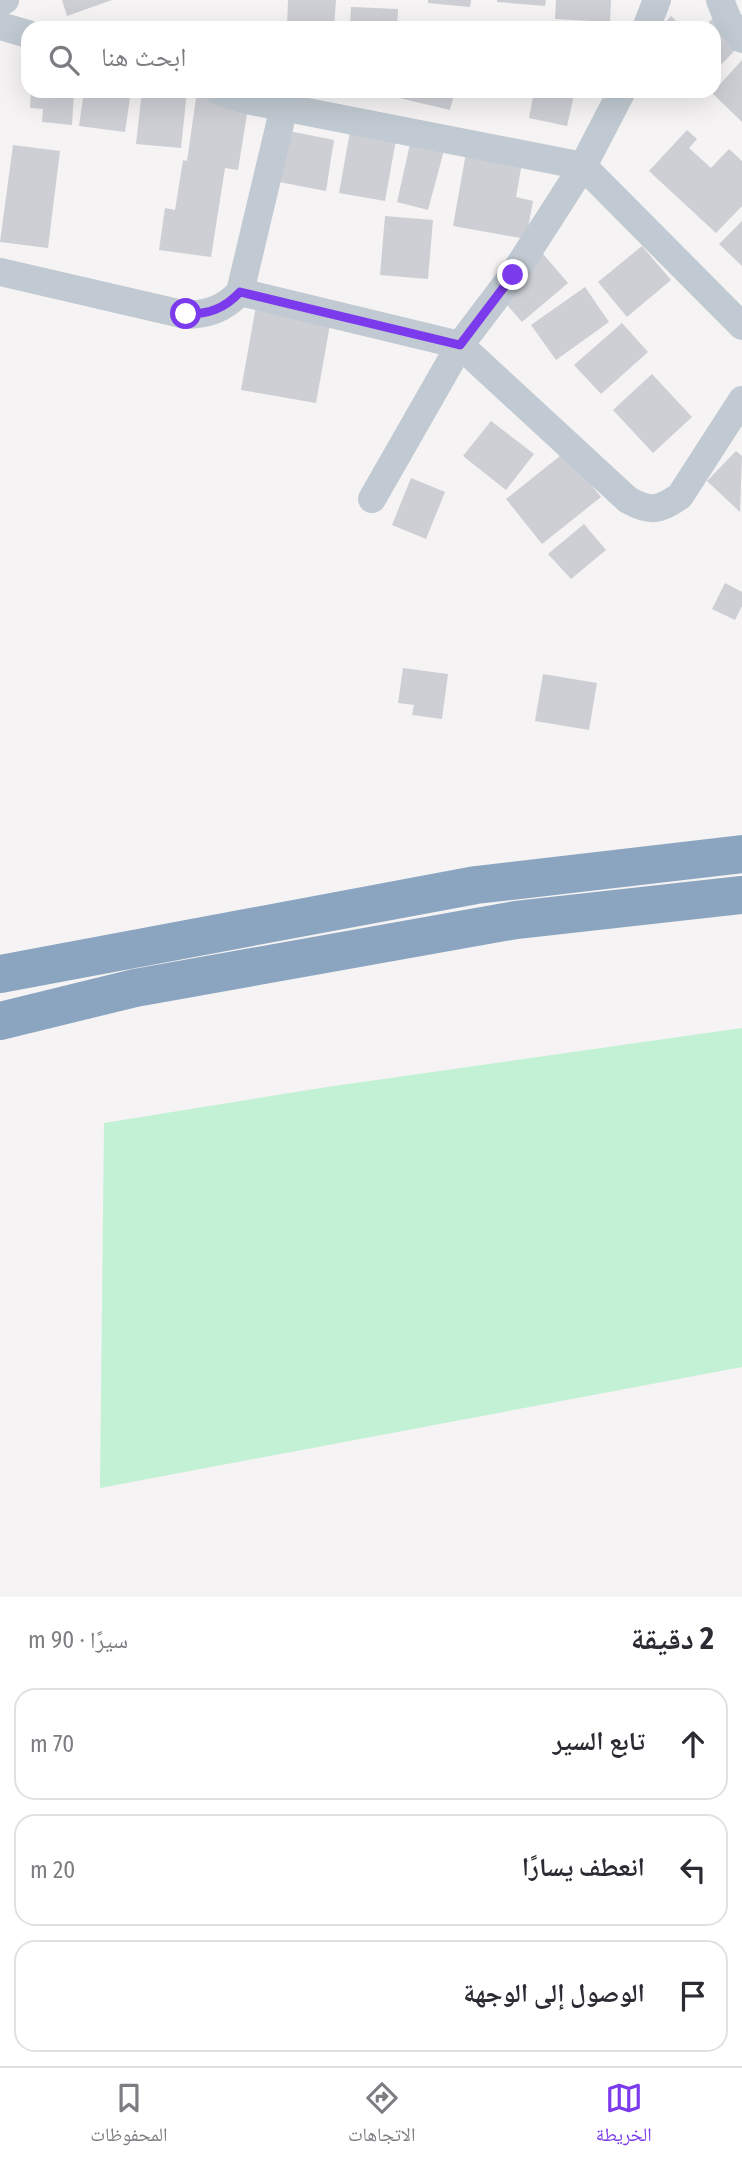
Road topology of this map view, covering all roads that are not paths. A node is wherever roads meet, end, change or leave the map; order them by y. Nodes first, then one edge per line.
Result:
1 (5, 0) edge
2 (657, 0) edge
3 (720, 0) edge
4 (0, 2) edge
5 (649, 21) edge
6 (0, 26) edge
7 (21, 32) edge
8 (742, 39) edge
9 (247, 98) edge
10 (618, 98) edge
11 (284, 107) junction
12 (583, 166) junction
13 (0, 272) edge
14 (240, 292) junction
15 (742, 326) edge
16 (460, 345) junction
17 (742, 400) edge
18 (372, 499) dead end
19 (742, 854) edge
20 (742, 895) edge
21 (0, 974) edge
22 (0, 1021) edge

1 - 4 street
2 - 5 street
3 - 8 street
6 - 7 street
9 - 11 street
10 - 12 street
11 - 12 street
11 - 14 street
12 - 15 street
12 - 16 street
13 - 14 street
14 - 16 street
16 - 17 street
16 - 18 street
19 - 21 highway
20 - 22 highway

